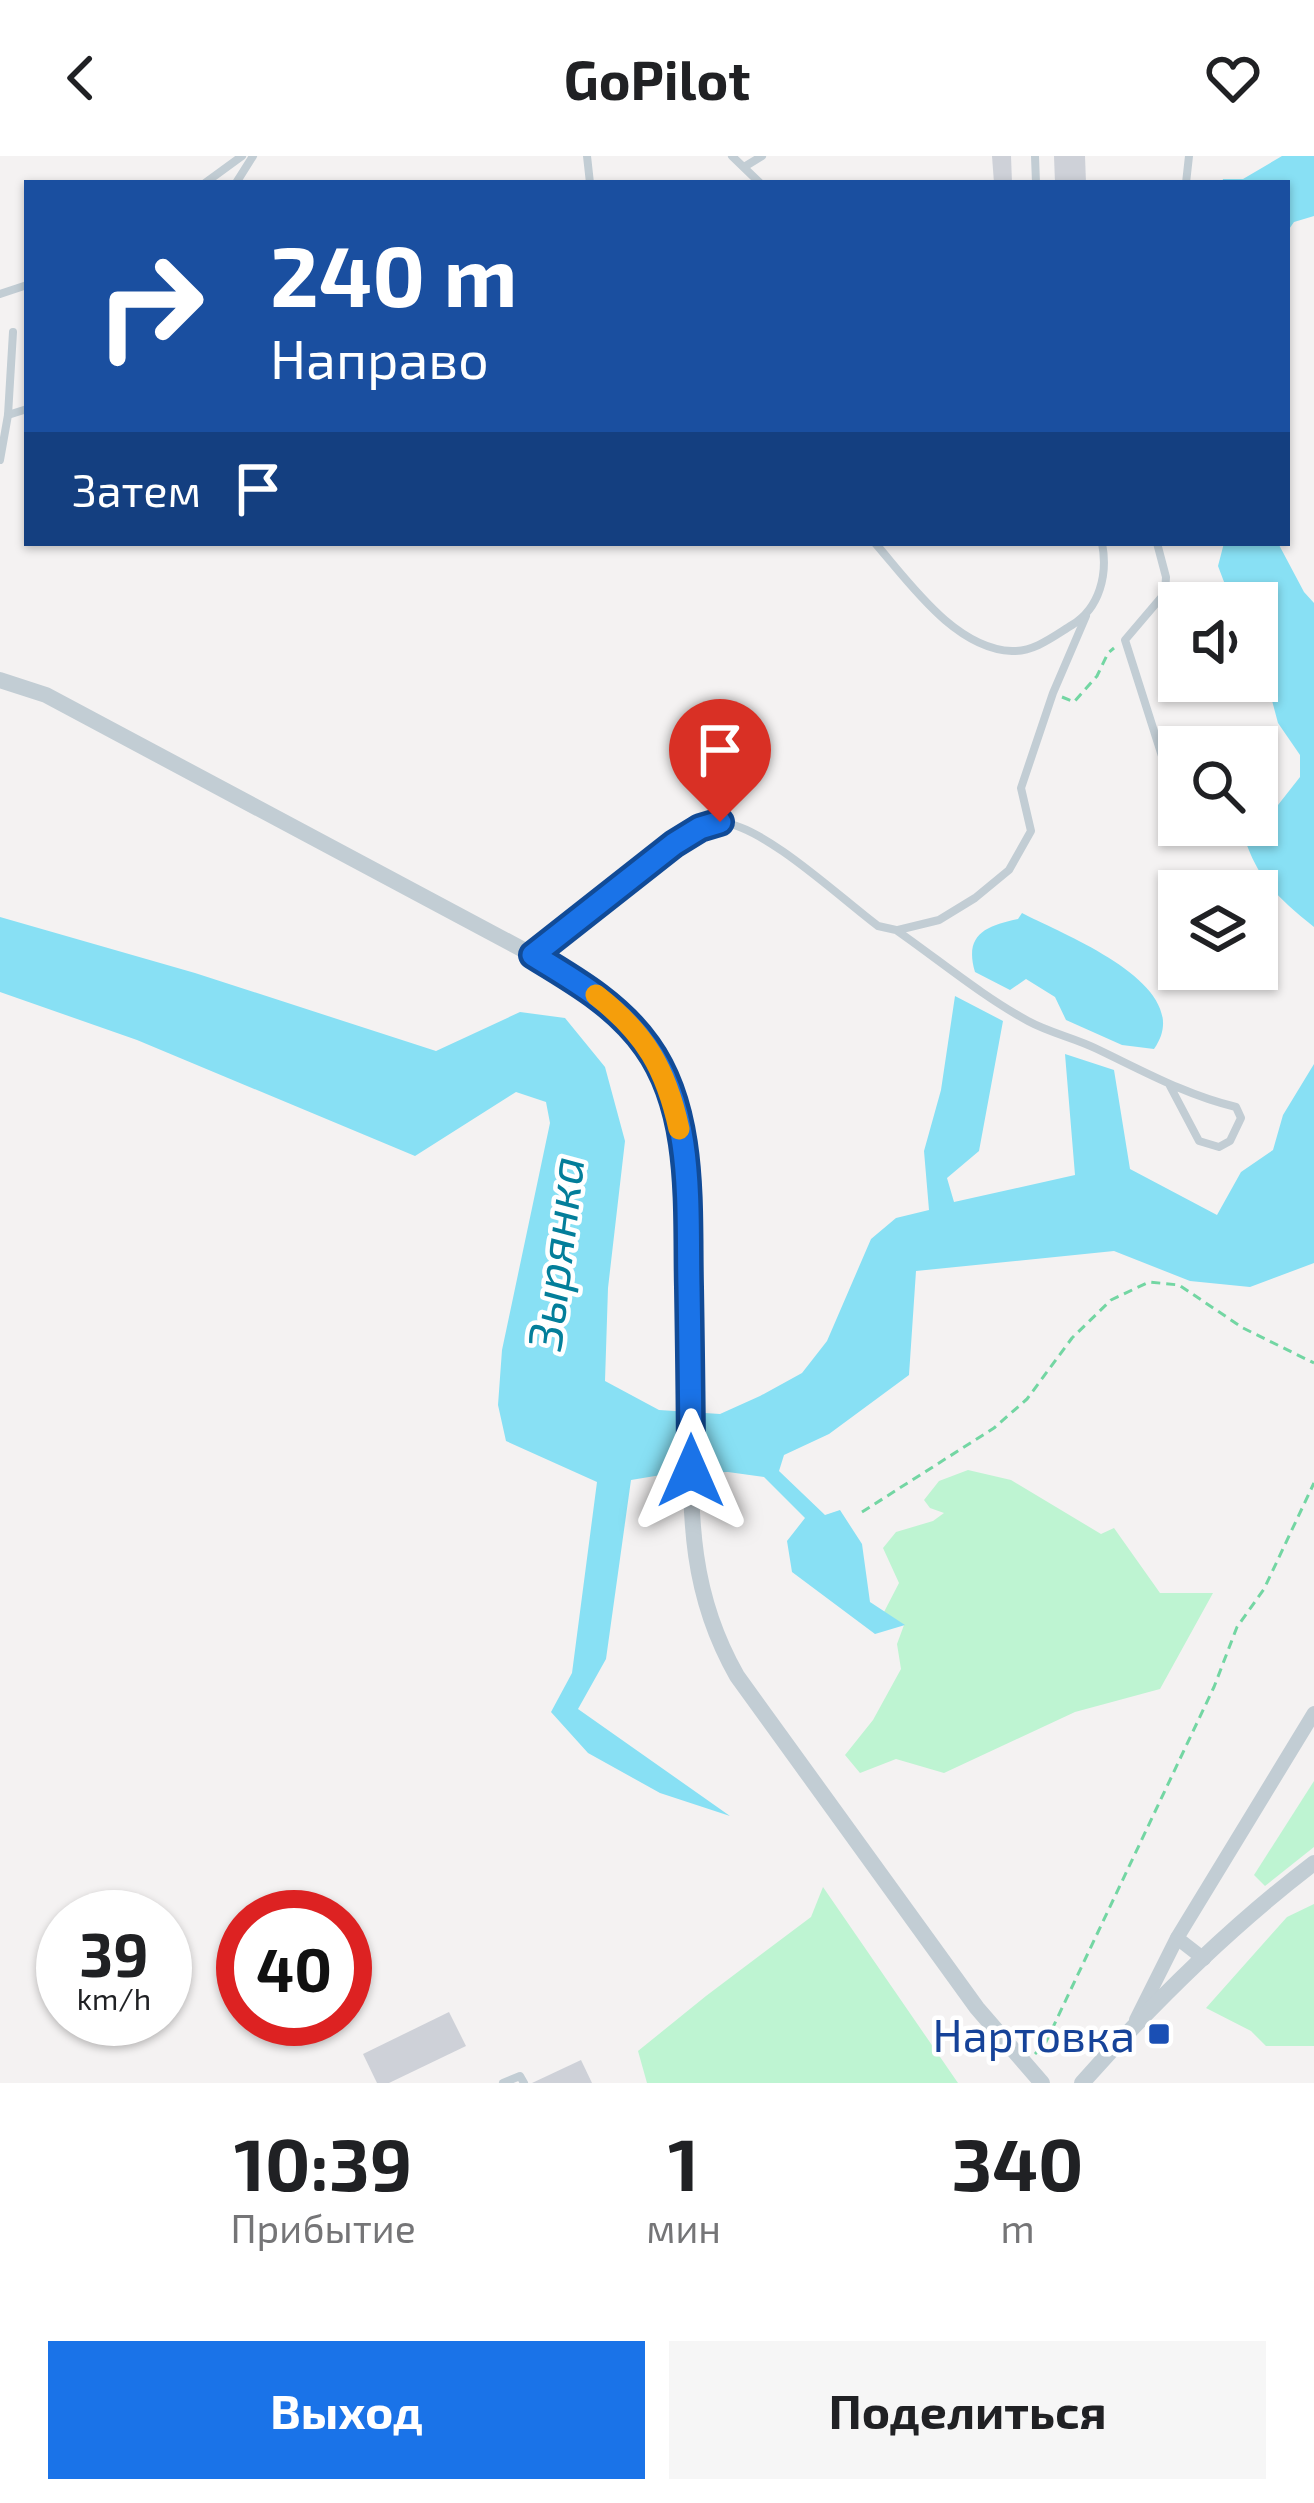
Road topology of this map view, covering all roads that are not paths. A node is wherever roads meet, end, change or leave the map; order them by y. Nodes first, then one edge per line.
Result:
1 (242, 156) edge
2 (731, 156) edge
3 (762, 156) edge
4 (744, 167) junction
5 (209, 180) edge
6 (757, 180) edge
7 (13, 332) dead end
8 (24, 410) edge
9 (8, 415) junction
10 (0, 460) edge
11 (878, 546) edge
12 (1103, 546) edge
13 (1158, 546) edge
14 (1086, 616) junction
15 (0, 680) edge
16 (1158, 744) edge
17 (896, 930) junction
18 (533, 955) junction
19 (1170, 1085) junction
20 (1314, 1713) edge
21 (1314, 1863) edge
22 (1177, 1938) junction
23 (1204, 1959) junction
24 (1134, 2025) junction
25 (503, 2083) edge
26 (524, 2083) edge
27 (1042, 2083) edge
28 (1082, 2083) edge

1 - 5 lane
2 - 4 lane
3 - 4 lane
4 - 6 lane
7 - 9 lane
8 - 9 lane
9 - 10 lane
11 - 14 lane
12 - 14 lane
13 - 16 lane
14 - 17 lane
15 - 18 street
17 - 18 lane
17 - 19 lane
18 - 27 street
19 - 19 lane
20 - 22 street
21 - 23 street
22 - 23 street
22 - 24 street
23 - 24 street
24 - 28 street
25 - 26 lane

